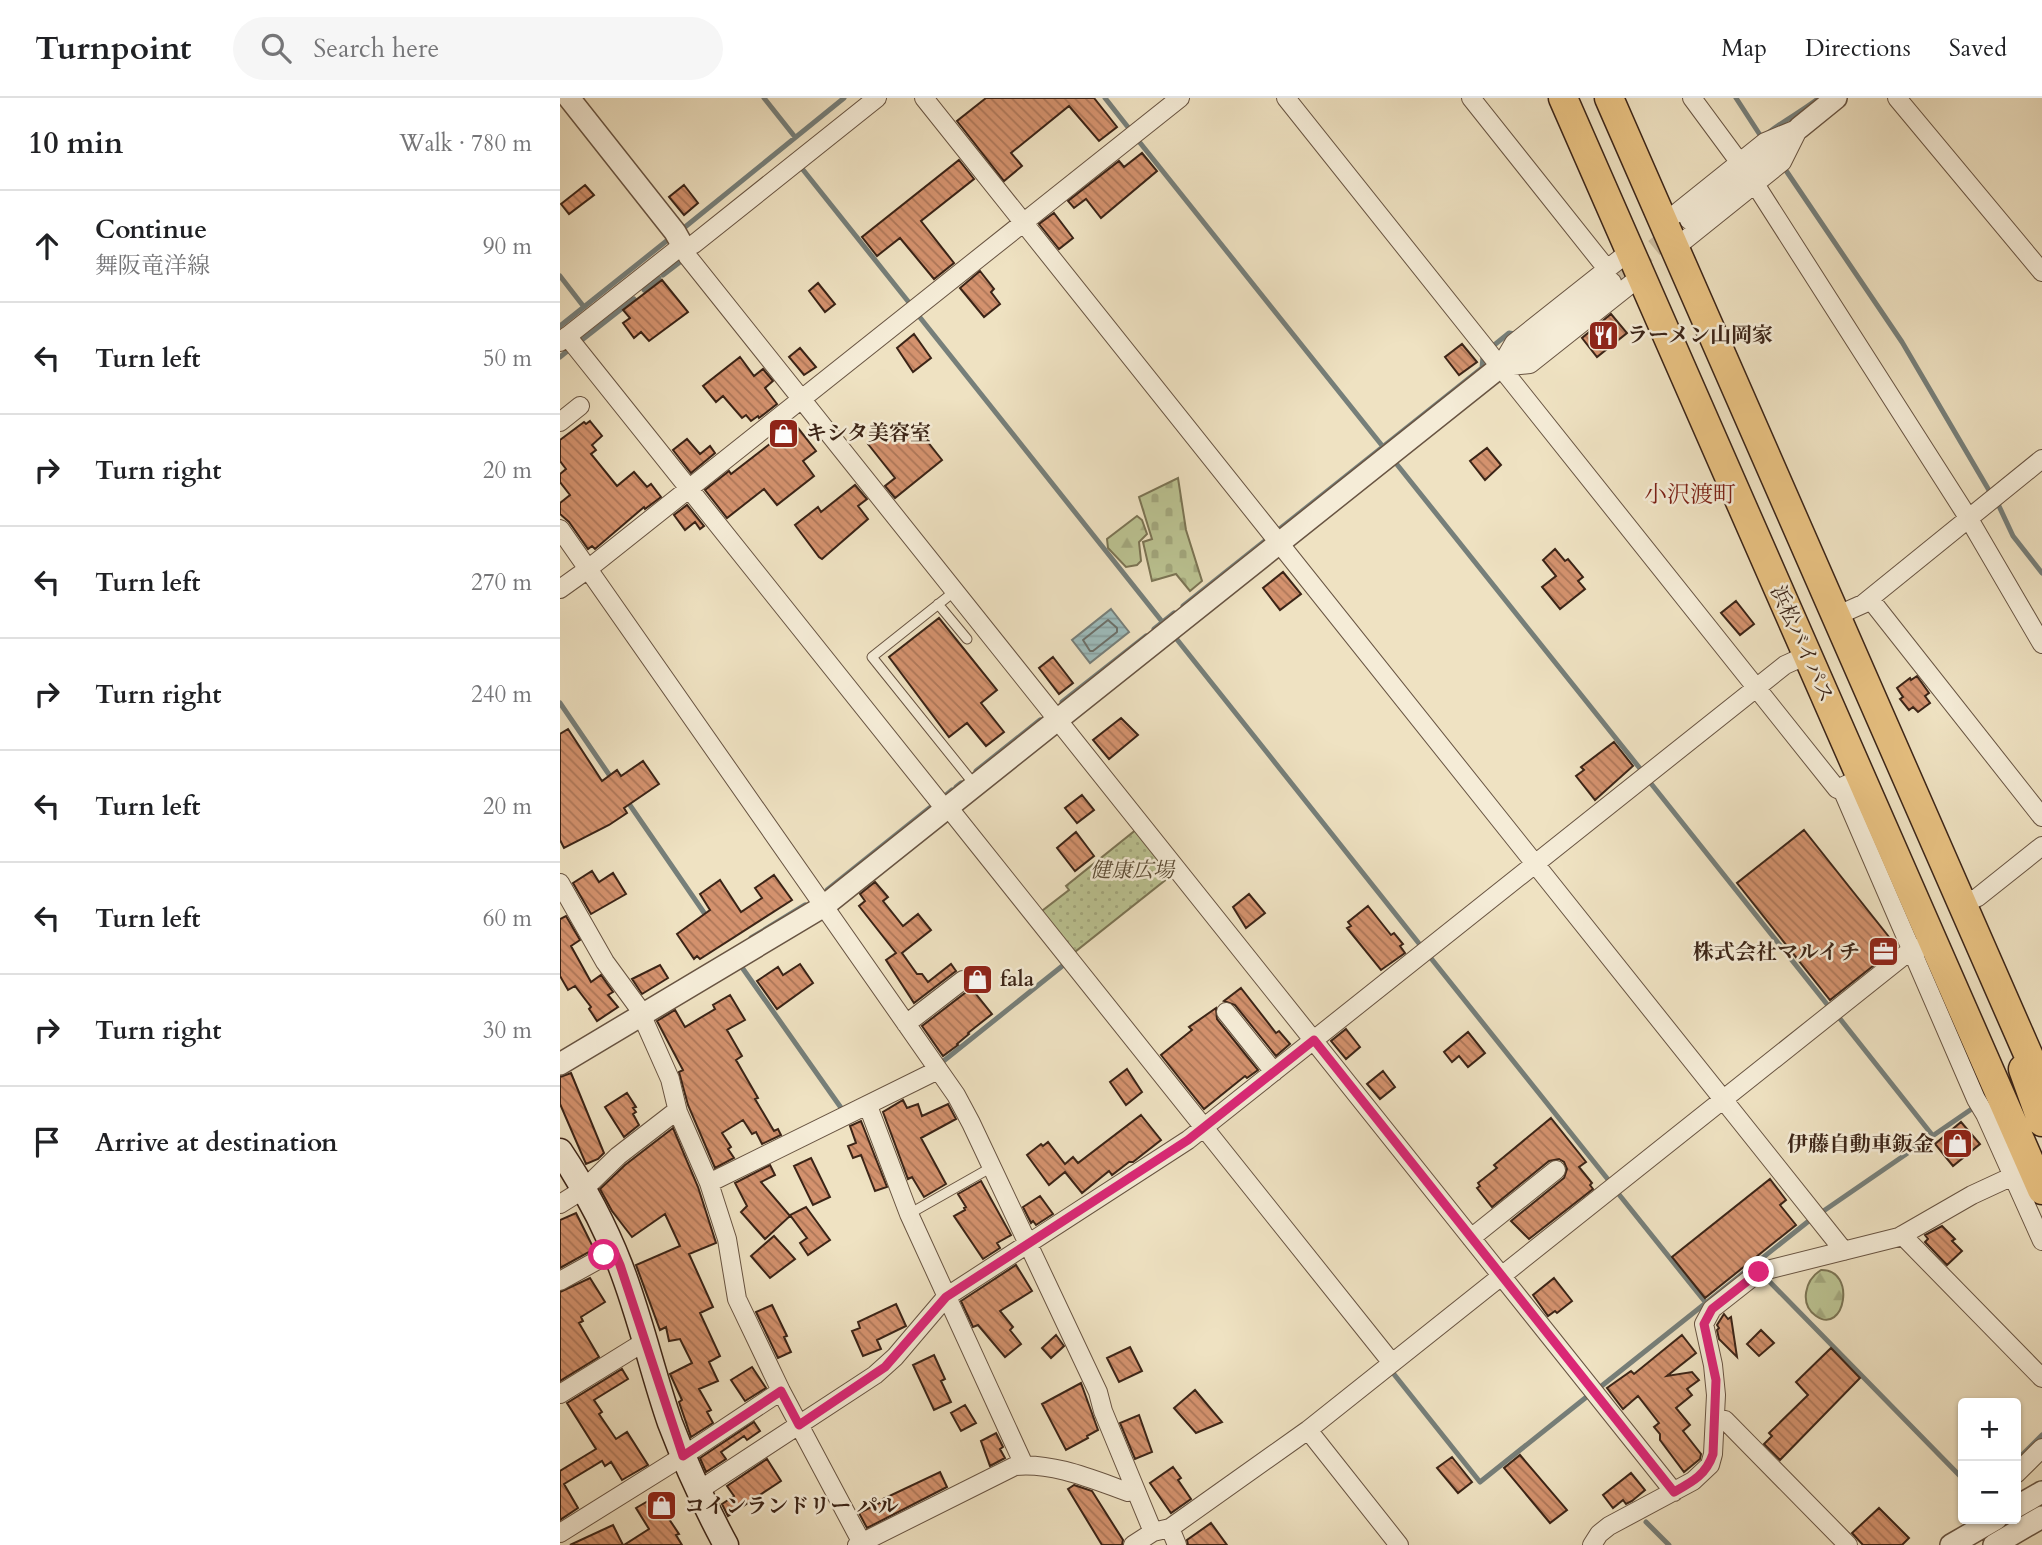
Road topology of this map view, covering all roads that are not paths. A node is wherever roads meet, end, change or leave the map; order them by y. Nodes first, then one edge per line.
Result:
1 (569, 98) edge
2 (877, 98) edge
3 (925, 98) edge
4 (1180, 98) edge
5 (1286, 98) edge
6 (1471, 98) edge
7 (1563, 98) edge
8 (1609, 98) edge
9 (1692, 98) edge
10 (1836, 98) edge
11 (1898, 98) edge
12 (1800, 128) junction
13 (1740, 163) junction
14 (1755, 184) junction
15 (1024, 223) junction
16 (1676, 231) junction
17 (684, 248) junction
18 (1635, 263) junction
19 (2042, 272) edge
20 (1609, 275) junction
21 (564, 339) edge
22 (1500, 367) junction
23 (802, 399) junction
24 (580, 406) dead end
25 (560, 422) edge
26 (2042, 459) edge
27 (689, 489) junction
28 (1969, 519) junction
29 (560, 529) edge
30 (1279, 543) junction
31 (589, 569) junction
32 (560, 589) edge
33 (955, 591) junction
34 (1870, 598) junction
35 (939, 604) junction
36 (1836, 616) junction
37 (967, 639) dead end
38 (2042, 644) edge
39 (1807, 655) junction
40 (1756, 688) junction
41 (1058, 720) junction
42 (1851, 782) junction
43 (975, 785) junction
44 (947, 808) junction
45 (2042, 817) edge
46 (2042, 846) edge
47 (1535, 864) junction
48 (560, 883) edge
49 (1962, 904) junction
50 (824, 906) junction
51 (1977, 938) junction
52 (1922, 947) junction
53 (963, 980) dead end
54 (1226, 1012) dead end
55 (642, 1016) junction
56 (906, 1024) junction
57 (1314, 1040) junction
58 (560, 1064) edge
59 (938, 1070) junction
60 (1274, 1072) junction
61 (1980, 1080) junction
62 (2042, 1086) edge
63 (1723, 1099) junction
64 (868, 1106) junction
65 (678, 1112) junction
66 (2042, 1122) edge
67 (1204, 1128) junction
68 (560, 1151) edge
69 (992, 1167) junction
70 (1556, 1170) dead end
71 (2014, 1176) junction
72 (709, 1183) junction
73 (584, 1189) junction
74 (2042, 1190) edge
75 (560, 1204) edge
76 (909, 1214) junction
77 (1902, 1235) junction
78 (1471, 1238) junction
79 (2042, 1241) edge
80 (1028, 1246) junction
81 (614, 1251) junction
82 (1844, 1251) junction
83 (1502, 1276) junction
84 (560, 1281) edge
85 (946, 1297) junction
86 (645, 1344) junction
87 (1392, 1363) junction
88 (2042, 1378) edge
89 (781, 1391) junction
90 (560, 1394) edge
91 (1715, 1419) junction
92 (799, 1425) junction
93 (1308, 1430) junction
94 (2042, 1448) edge
95 (683, 1456) junction
96 (1024, 1465) junction
97 (2021, 1469) edge
98 (1135, 1489) junction
99 (698, 1491) junction
100 (1674, 1492) junction
101 (2042, 1492) edge
102 (2021, 1500) edge
103 (2042, 1517) edge
104 (1987, 1524) edge
105 (560, 1533) edge
106 (1166, 1535) edge
107 (723, 1544) edge
108 (860, 1544) edge
109 (1133, 1545) edge
110 (1399, 1545) edge
111 (1592, 1545) edge
112 (1848, 1545) edge
113 (1951, 1545) edge
114 (1994, 1545) edge

1 - 17 street
2 - 17 street
3 - 15 street
4 - 15 street
5 - 22 street
6 - 20 street
7 - 18 highway, 浜松バイパス
8 - 16 highway, 浜松バイパス
9 - 13 street
10 - 12 street
11 - 19 street
12 - 13 street
12 - 14 street
12 - 16 street
13 - 16 street
14 - 16 street
14 - 28 street
15 - 23 street
15 - 30 street
16 - 36 highway, 浜松バイパス
17 - 21 street
17 - 23 street
18 - 20 street
18 - 22 street
18 - 39 highway, 浜松バイパス
20 - 22 street
21 - 27 street
22 - 30 street
22 - 40 street
23 - 27 street
23 - 33 street
24 - 25 street
26 - 28 street
27 - 31 street
27 - 44 street
28 - 34 street
28 - 38 street
29 - 31 street
30 - 41 street
30 - 47 street
31 - 32 street
31 - 50 street
33 - 35 lane
33 - 41 street
34 - 36 street
34 - 45 street
35 - 37 lane
35 - 43 lane
36 - 49 highway, 浜松バイパス
39 - 40 street
39 - 42 highway, 浜松バイパス
40 - 42 street
40 - 47 street
41 - 43 street
41 - 57 street
42 - 52 highway, 浜松バイパス
43 - 44 street
44 - 50 street
44 - 67 street
46 - 49 street
47 - 57 street
47 - 63 street
48 - 55 street
49 - 51 highway, 浜松バイパス
50 - 55 street
50 - 56 street
51 - 62 highway, 浜松バイパス
51 - 66 highway
52 - 61 highway, 浜松バイパス
52 - 63 street
53 - 56 street
54 - 60 street
55 - 58 street
55 - 65 street
56 - 59 street
57 - 60 street
57 - 78 street
59 - 64 street
59 - 69 street
60 - 67 street
61 - 71 street
61 - 74 highway, 浜松バイパス
63 - 82 street
63 - 83 street
64 - 72 street
64 - 76 street
65 - 72 street
65 - 73 street
67 - 80 street
67 - 87 street
68 - 73 main road
69 - 76 lane
69 - 80 street
70 - 78 street
71 - 77 street
71 - 79 street
72 - 89 street
73 - 75 street
73 - 81 main road
76 - 85 street
77 - 82 street
77 - 88 street
78 - 83 street
80 - 85 street
80 - 98 street
81 - 84 street
81 - 86 main road
82 - 91 street
83 - 87 street
83 - 100 street
85 - 92 street
85 - 96 street
86 - 90 street
86 - 95 main road
87 - 93 street
89 - 92 street
89 - 95 street
91 - 100 street
91 - 112 street
92 - 99 street
92 - 108 street
93 - 106 street
93 - 110 street
94 - 97 street
95 - 99 main road
95 - 105 street
96 - 98 street
96 - 108 street
98 - 106 street
99 - 107 main road
100 - 111 street
101 - 102 street
103 - 114 street
104 - 113 street
106 - 109 street

